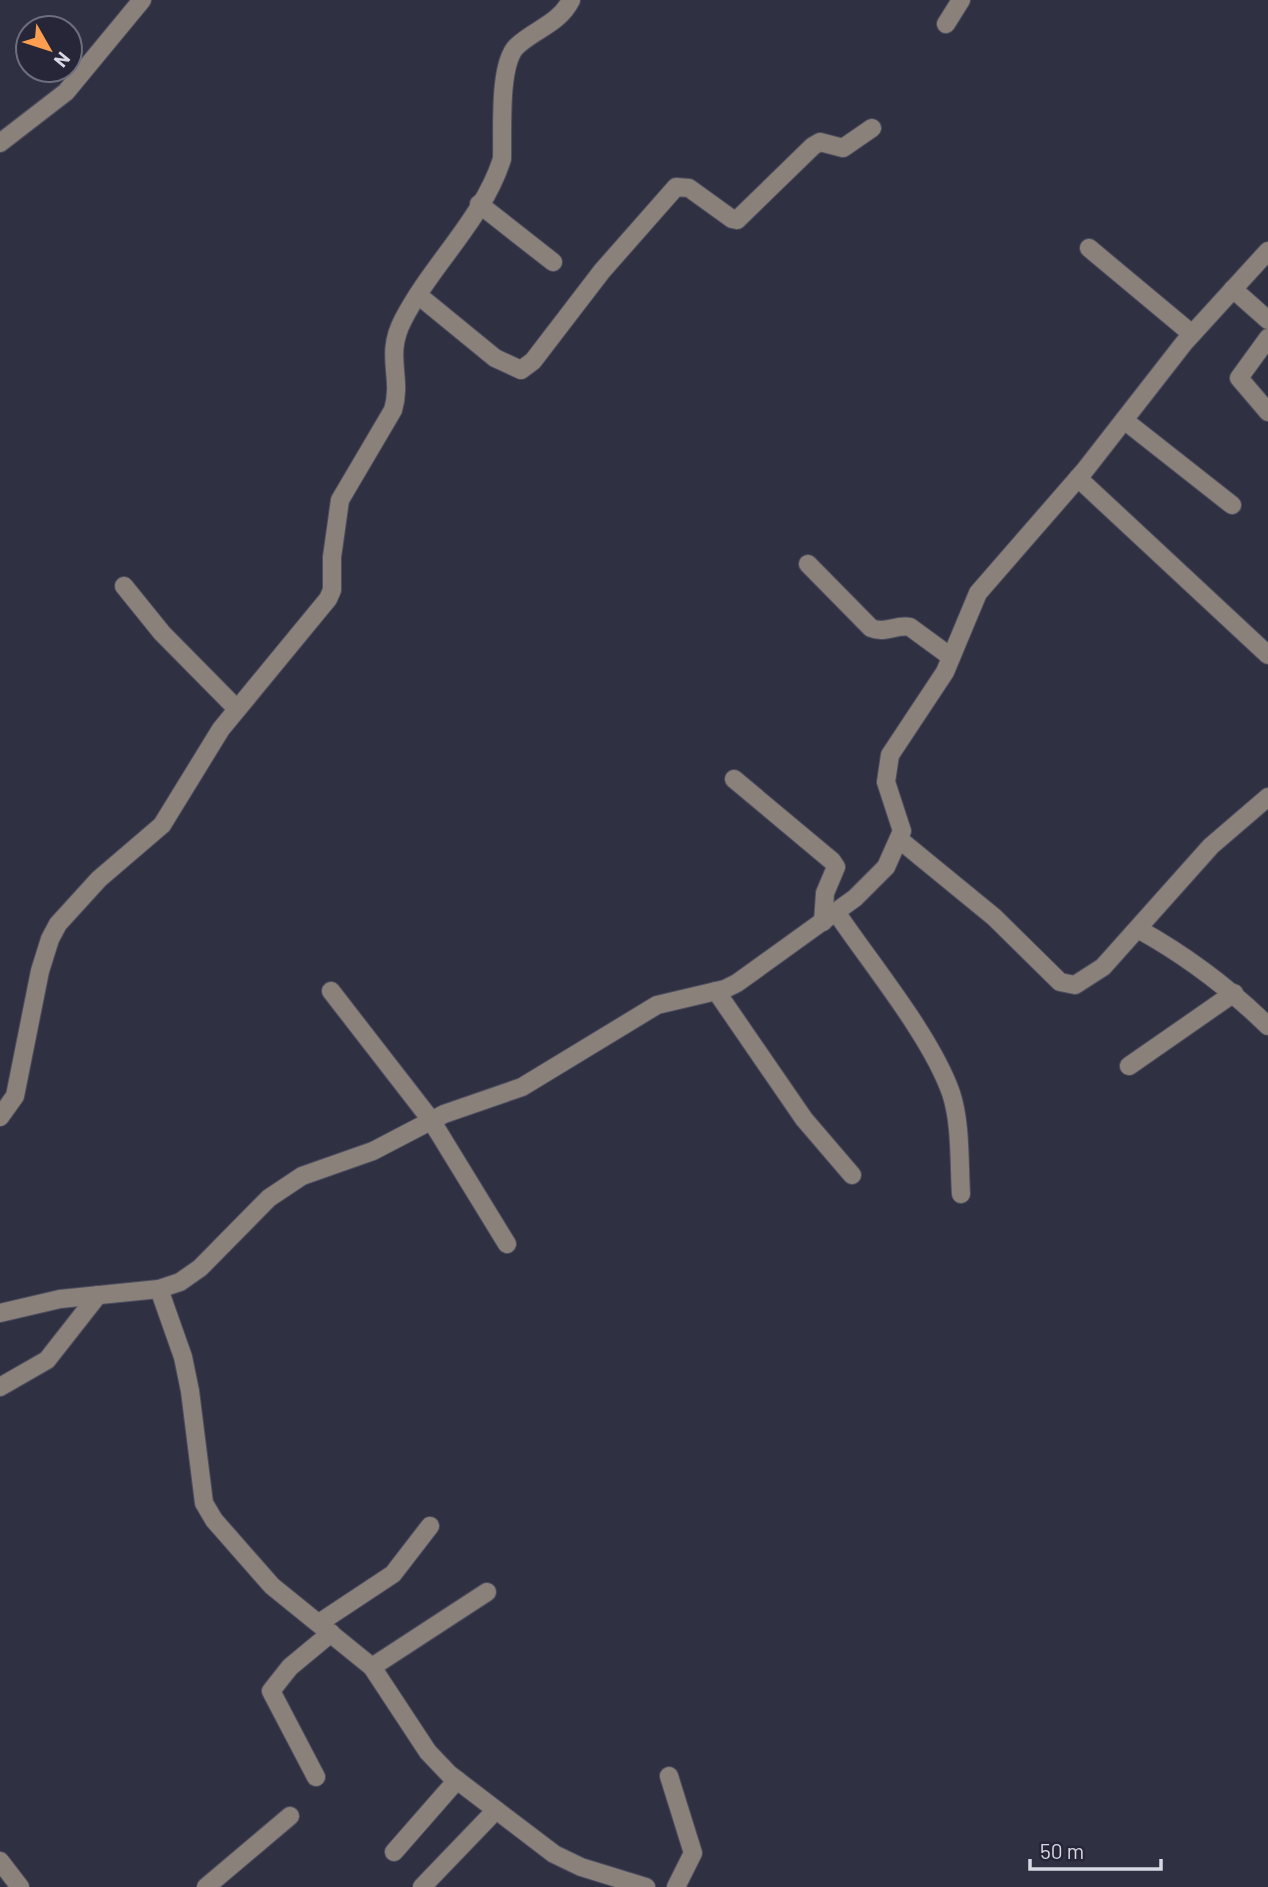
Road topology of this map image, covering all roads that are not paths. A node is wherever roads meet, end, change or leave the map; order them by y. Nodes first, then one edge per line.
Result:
1 (142, 0) edge
2 (571, 0) edge
3 (961, 0) edge
4 (946, 24) dead end
5 (872, 128) dead end
6 (0, 143) edge
7 (480, 204) junction
8 (1089, 248) dead end
9 (1268, 251) edge
10 (553, 262) dead end
11 (1233, 289) junction
12 (418, 295) junction
13 (1268, 320) edge
14 (1192, 334) junction
15 (1268, 338) edge
16 (1268, 412) edge
17 (1124, 420) junction
18 (1078, 478) junction
19 (1232, 505) dead end
20 (808, 564) dead end
21 (124, 586) dead end
22 (1268, 655) edge
23 (951, 657) junction
24 (237, 709) junction
25 (734, 779) dead end
26 (1268, 797) edge
27 (900, 841) junction
28 (829, 917) junction
29 (1138, 929) junction
30 (331, 991) dead end
31 (716, 991) junction
32 (1234, 993) junction
33 (1268, 1026) edge
34 (1129, 1066) dead end
35 (0, 1117) edge
36 (431, 1120) junction
37 (852, 1175) dead end
38 (961, 1194) dead end
39 (508, 1244) dead end
40 (159, 1289) junction
41 (98, 1295) junction
42 (0, 1313) edge
43 (0, 1387) edge
44 (430, 1526) dead end
45 (487, 1592) dead end
46 (325, 1628) junction
47 (372, 1667) junction
48 (669, 1776) dead end
49 (316, 1777) dead end
50 (457, 1780) junction
51 (496, 1810) junction
52 (290, 1815) dead end
53 (394, 1852) dead end
54 (0, 1861) edge
55 (20, 1887) edge
56 (206, 1887) edge
57 (422, 1887) edge
58 (646, 1887) edge
59 (676, 1887) edge

1 - 6 street
2 - 7 street
3 - 4 street
5 - 12 street
7 - 10 street
7 - 12 street
8 - 14 street
9 - 11 street
11 - 13 street
11 - 14 street
12 - 24 street
14 - 17 street
15 - 16 street
17 - 18 street
17 - 19 street
18 - 22 street
18 - 23 street
20 - 23 street
21 - 24 street
23 - 27 street
24 - 35 street
25 - 28 street
26 - 29 street
27 - 28 street
27 - 29 street
28 - 31 street
28 - 38 street
29 - 32 street
30 - 36 street
31 - 36 street
31 - 37 street
32 - 33 street
32 - 34 street
36 - 39 street
36 - 40 street
40 - 41 street
40 - 46 street
41 - 42 street
41 - 43 street
44 - 46 street
45 - 47 street
46 - 47 street
46 - 49 street
47 - 50 street
48 - 59 street
50 - 51 street
50 - 53 street
51 - 57 street
51 - 58 street
52 - 56 street
54 - 55 street

